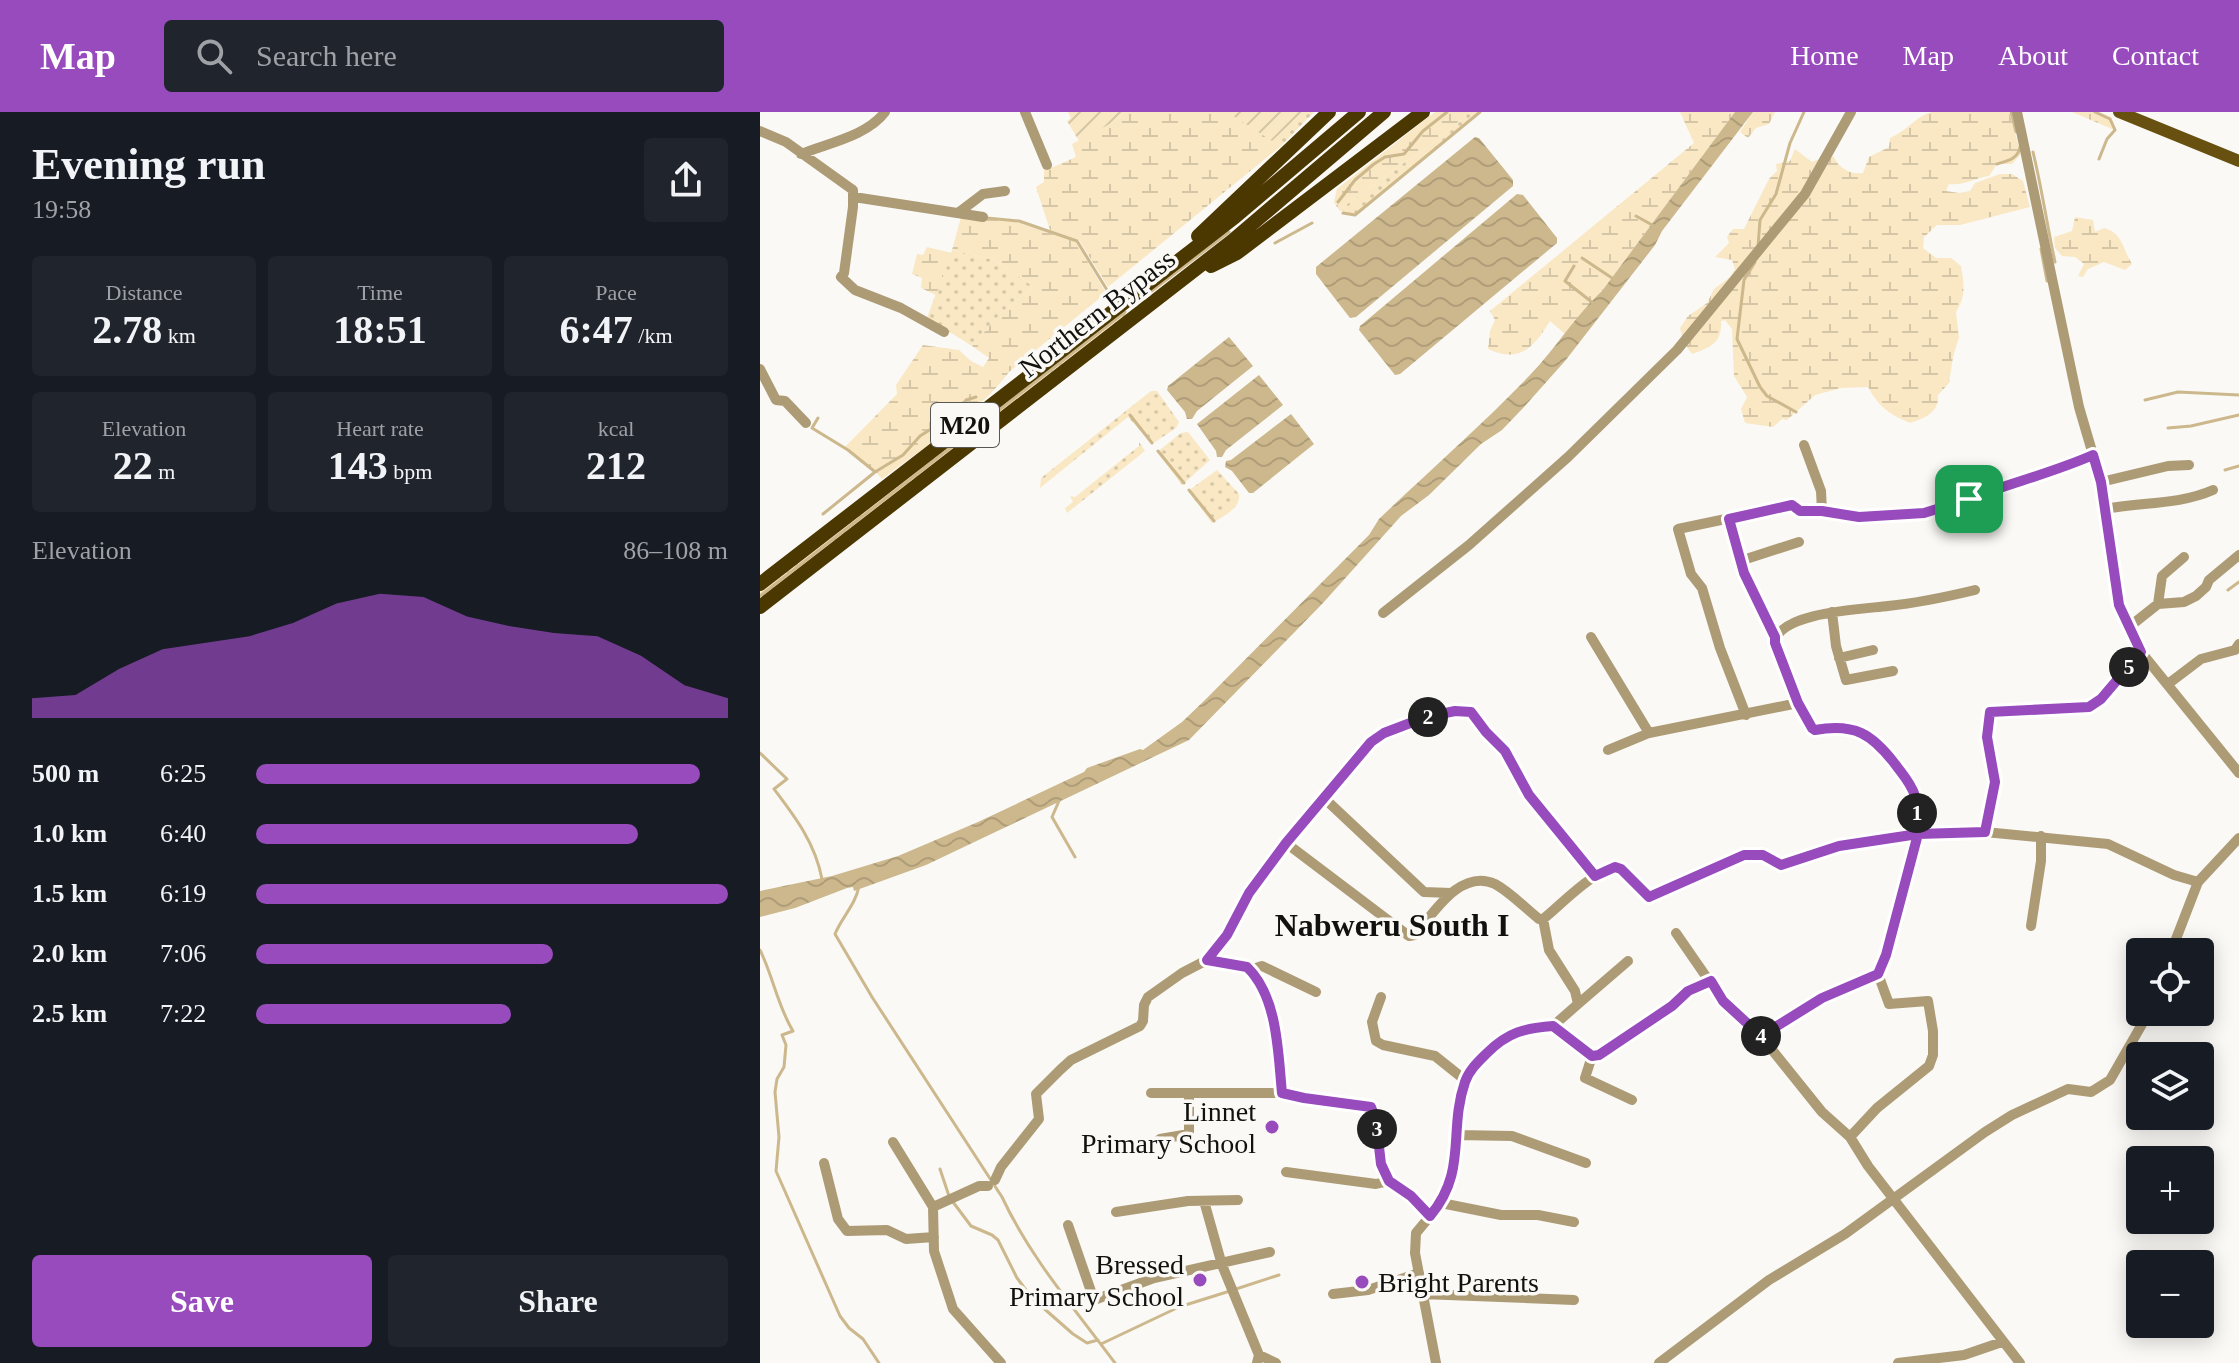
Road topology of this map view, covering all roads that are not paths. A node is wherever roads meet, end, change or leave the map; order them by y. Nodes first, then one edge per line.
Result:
1 (885, 112) edge
2 (1025, 112) edge
3 (1329, 112) edge
4 (1359, 112) edge
5 (1384, 112) edge
6 (1423, 112) edge
7 (1851, 112) edge
8 (2017, 112) edge
9 (2119, 112) edge
10 (760, 131) edge
11 (801, 154) junction
12 (2239, 161) edge
13 (1047, 165) dead end
14 (1005, 191) dead end
15 (854, 197) junction
16 (958, 213) junction
17 (983, 217) dead end
18 (1170, 266) junction
19 (1179, 283) junction
20 (944, 332) dead end
21 (760, 369) edge
22 (806, 423) dead end
23 (1804, 445) dead end
24 (2093, 455) junction
25 (2189, 465) dead end
26 (2101, 482) junction
27 (2213, 490) dead end
28 (2105, 509) junction
29 (1822, 511) junction
30 (1729, 519) junction
31 (1799, 542) dead end
32 (2239, 555) edge
33 (2184, 557) dead end
34 (1740, 561) junction
35 (760, 584) edge
36 (1975, 590) dead end
37 (2158, 604) junction
38 (760, 607) edge
39 (1832, 612) junction
40 (1383, 613) dead end
41 (2129, 627) junction
42 (1591, 637) dead end
43 (1775, 637) junction
44 (2239, 644) edge
45 (1873, 650) dead end
46 (2141, 652) junction
47 (1839, 658) junction
48 (1893, 671) dead end
49 (2168, 684) junction
50 (1798, 703) junction
51 (1746, 715) junction
52 (1649, 733) junction
53 (1608, 750) dead end
54 (2239, 773) edge
55 (1324, 798) junction
56 (1985, 832) junction
57 (1918, 834) junction
58 (2041, 836) junction
59 (2239, 838) edge
60 (1286, 843) junction
61 (1595, 876) junction
62 (2198, 882) junction
63 (1451, 893) junction
64 (1543, 919) junction
65 (2031, 926) dead end
66 (1676, 933) dead end
67 (2176, 938) edge
68 (1207, 960) junction
69 (1628, 961) dead end
70 (1250, 970) junction
71 (1878, 974) junction
72 (1711, 981) junction
73 (1316, 992) dead end
74 (1381, 997) dead end
75 (1578, 1004) junction
76 (1553, 1026) junction
77 (2141, 1026) edge
78 (1761, 1036) junction
79 (1592, 1056) junction
80 (1465, 1080) junction
81 (1151, 1093) dead end
82 (1189, 1093) junction
83 (1282, 1093) junction
84 (1632, 1100) dead end
85 (1457, 1135) junction
86 (1850, 1137) junction
87 (1160, 1139) dead end
88 (893, 1142) dead end
89 (824, 1163) dead end
90 (1586, 1163) dead end
91 (1286, 1172) dead end
92 (1389, 1181) junction
93 (1238, 1200) dead end
94 (1894, 1200) junction
95 (1204, 1201) junction
96 (1441, 1203) junction
97 (933, 1207) junction
98 (1116, 1212) dead end
99 (1430, 1216) junction
100 (1574, 1222) dead end
101 (1068, 1225) dead end
102 (934, 1237) junction
103 (1270, 1252) dead end
104 (1222, 1265) junction
105 (1419, 1273) junction
106 (1333, 1294) dead end
107 (1422, 1294) junction
108 (1574, 1300) dead end
109 (2002, 1342) junction
110 (1258, 1359) edge
111 (1665, 1361) edge
112 (1001, 1363) edge
113 (1276, 1363) edge
114 (1436, 1363) edge
115 (1898, 1363) edge
116 (2020, 1363) edge

1 - 11 street
2 - 13 street
3 - 18 highway
4 - 18 highway, Northern Bypass / M20
5 - 19 highway, Northern Bypass
6 - 19 highway
7 - 40 street
8 - 24 street
9 - 12 main road
10 - 11 street
11 - 15 street
14 - 16 street
15 - 16 street
15 - 20 street
16 - 17 street
18 - 35 highway, Northern Bypass / M20
19 - 38 highway, Northern Bypass
21 - 22 street
23 - 29 street
24 - 26 street
24 - 29 street
25 - 26 street
26 - 28 street
27 - 28 street
28 - 41 street
29 - 30 street
30 - 34 street
30 - 51 street
31 - 34 street
32 - 37 street
33 - 37 street
34 - 43 street
36 - 39 street
37 - 41 street
39 - 43 street
39 - 47 street
41 - 46 street
42 - 52 street
43 - 50 street
44 - 49 street
45 - 47 street
46 - 49 street
46 - 56 street
47 - 48 street
49 - 54 street
50 - 51 street
50 - 57 street
51 - 52 street
52 - 53 street
55 - 60 street
55 - 61 street
55 - 63 street
56 - 57 street
56 - 58 street
57 - 61 street
57 - 71 street
58 - 62 street
58 - 65 street
59 - 62 street
60 - 63 street
60 - 68 street
61 - 64 street
62 - 67 street
63 - 64 street
64 - 75 street
66 - 72 street
68 - 70 street
68 - 97 street
69 - 75 street
70 - 73 street
70 - 83 street
71 - 78 street
71 - 86 street
72 - 78 street
72 - 79 street
74 - 80 street
75 - 76 street
76 - 79 street
76 - 80 street
77 - 94 street
78 - 86 street
79 - 84 street
80 - 85 street
81 - 82 street
82 - 83 street
82 - 87 street
83 - 92 street
85 - 90 street
85 - 96 street
86 - 94 street
88 - 97 street
89 - 102 street
91 - 92 street
92 - 99 street
93 - 95 street
94 - 109 street
94 - 111 street
95 - 98 street
95 - 104 street
96 - 99 street
96 - 100 street
97 - 102 street
99 - 105 street
101 - 104 street
102 - 112 street
103 - 104 street
104 - 110 street
105 - 106 street
105 - 107 street
107 - 108 street
107 - 114 street
109 - 115 street
109 - 116 street
110 - 113 street

